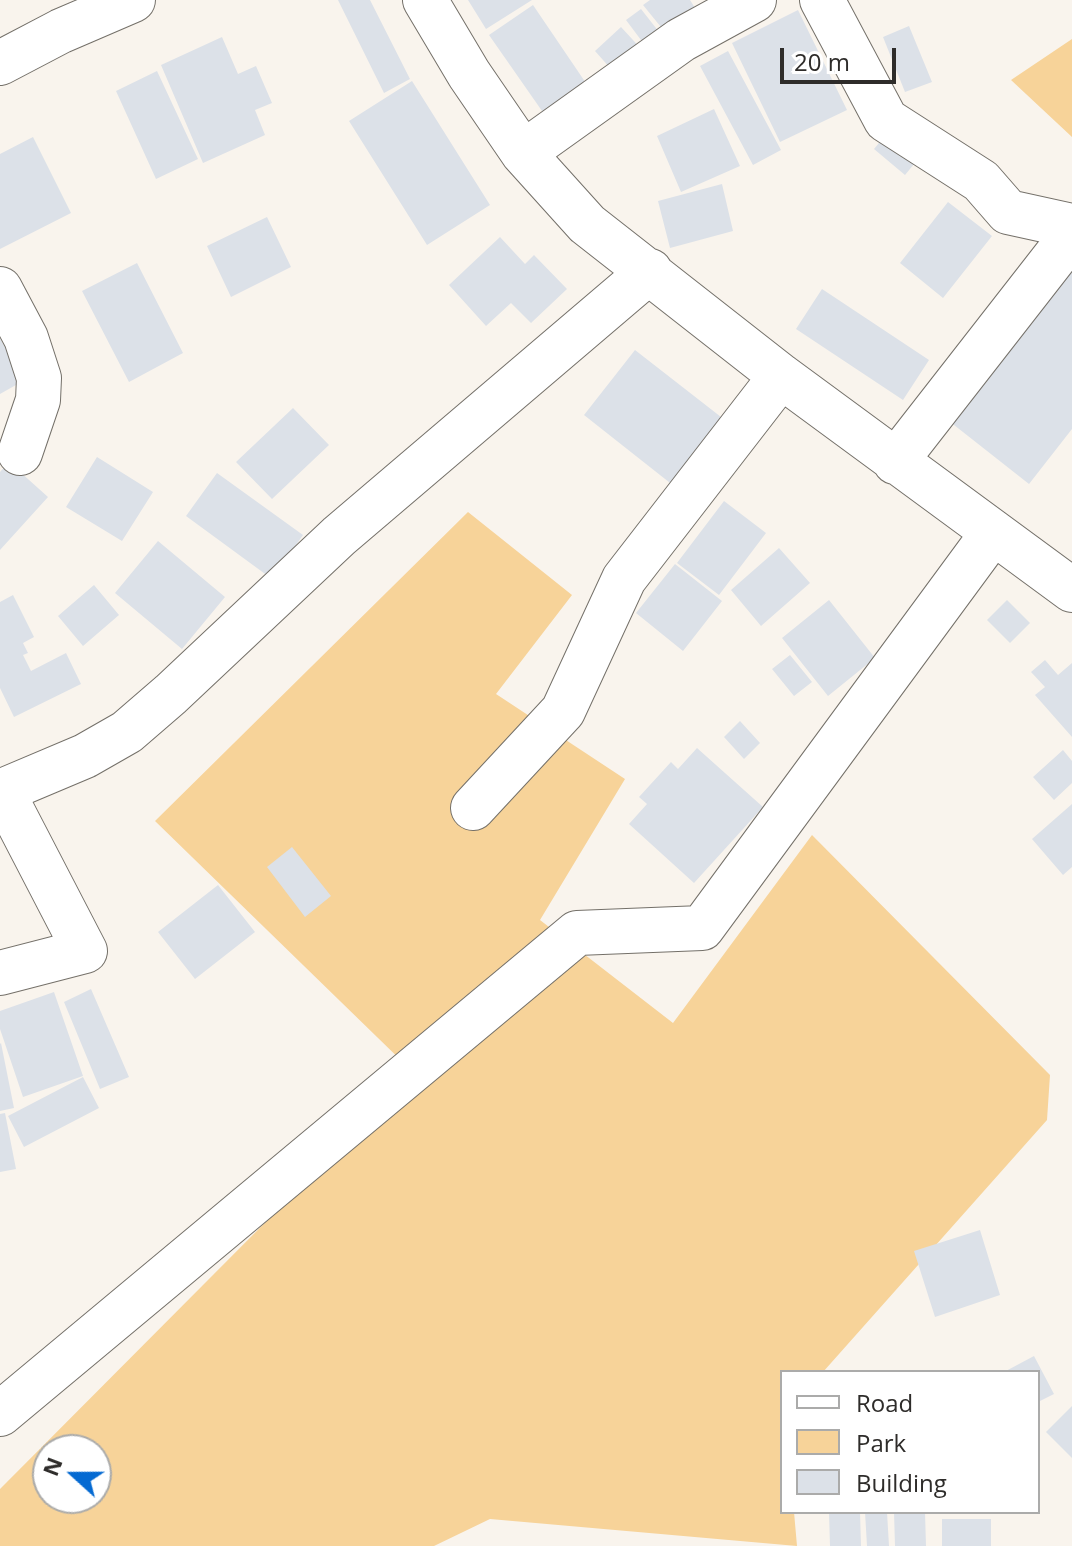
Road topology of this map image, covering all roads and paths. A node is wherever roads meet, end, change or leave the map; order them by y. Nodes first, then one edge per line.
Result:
1 (133, 0) edge
2 (425, 0) edge
3 (754, 0) edge
4 (822, 0) edge
5 (0, 63) edge
6 (523, 153) junction
7 (1072, 226) edge
8 (1072, 235) edge
9 (650, 271) junction
10 (0, 289) edge
11 (781, 376) junction
12 (20, 453) dead end
13 (895, 462) junction
14 (992, 534) junction
15 (1072, 590) edge
16 (473, 808) dead end
17 (0, 973) edge
18 (0, 1414) edge

1 - 5 street
2 - 6 street
3 - 6 street
4 - 7 street
6 - 9 street
8 - 13 street
9 - 11 street
9 - 17 street
10 - 12 street
11 - 13 street
11 - 16 street
13 - 14 street
14 - 15 street
14 - 18 street

